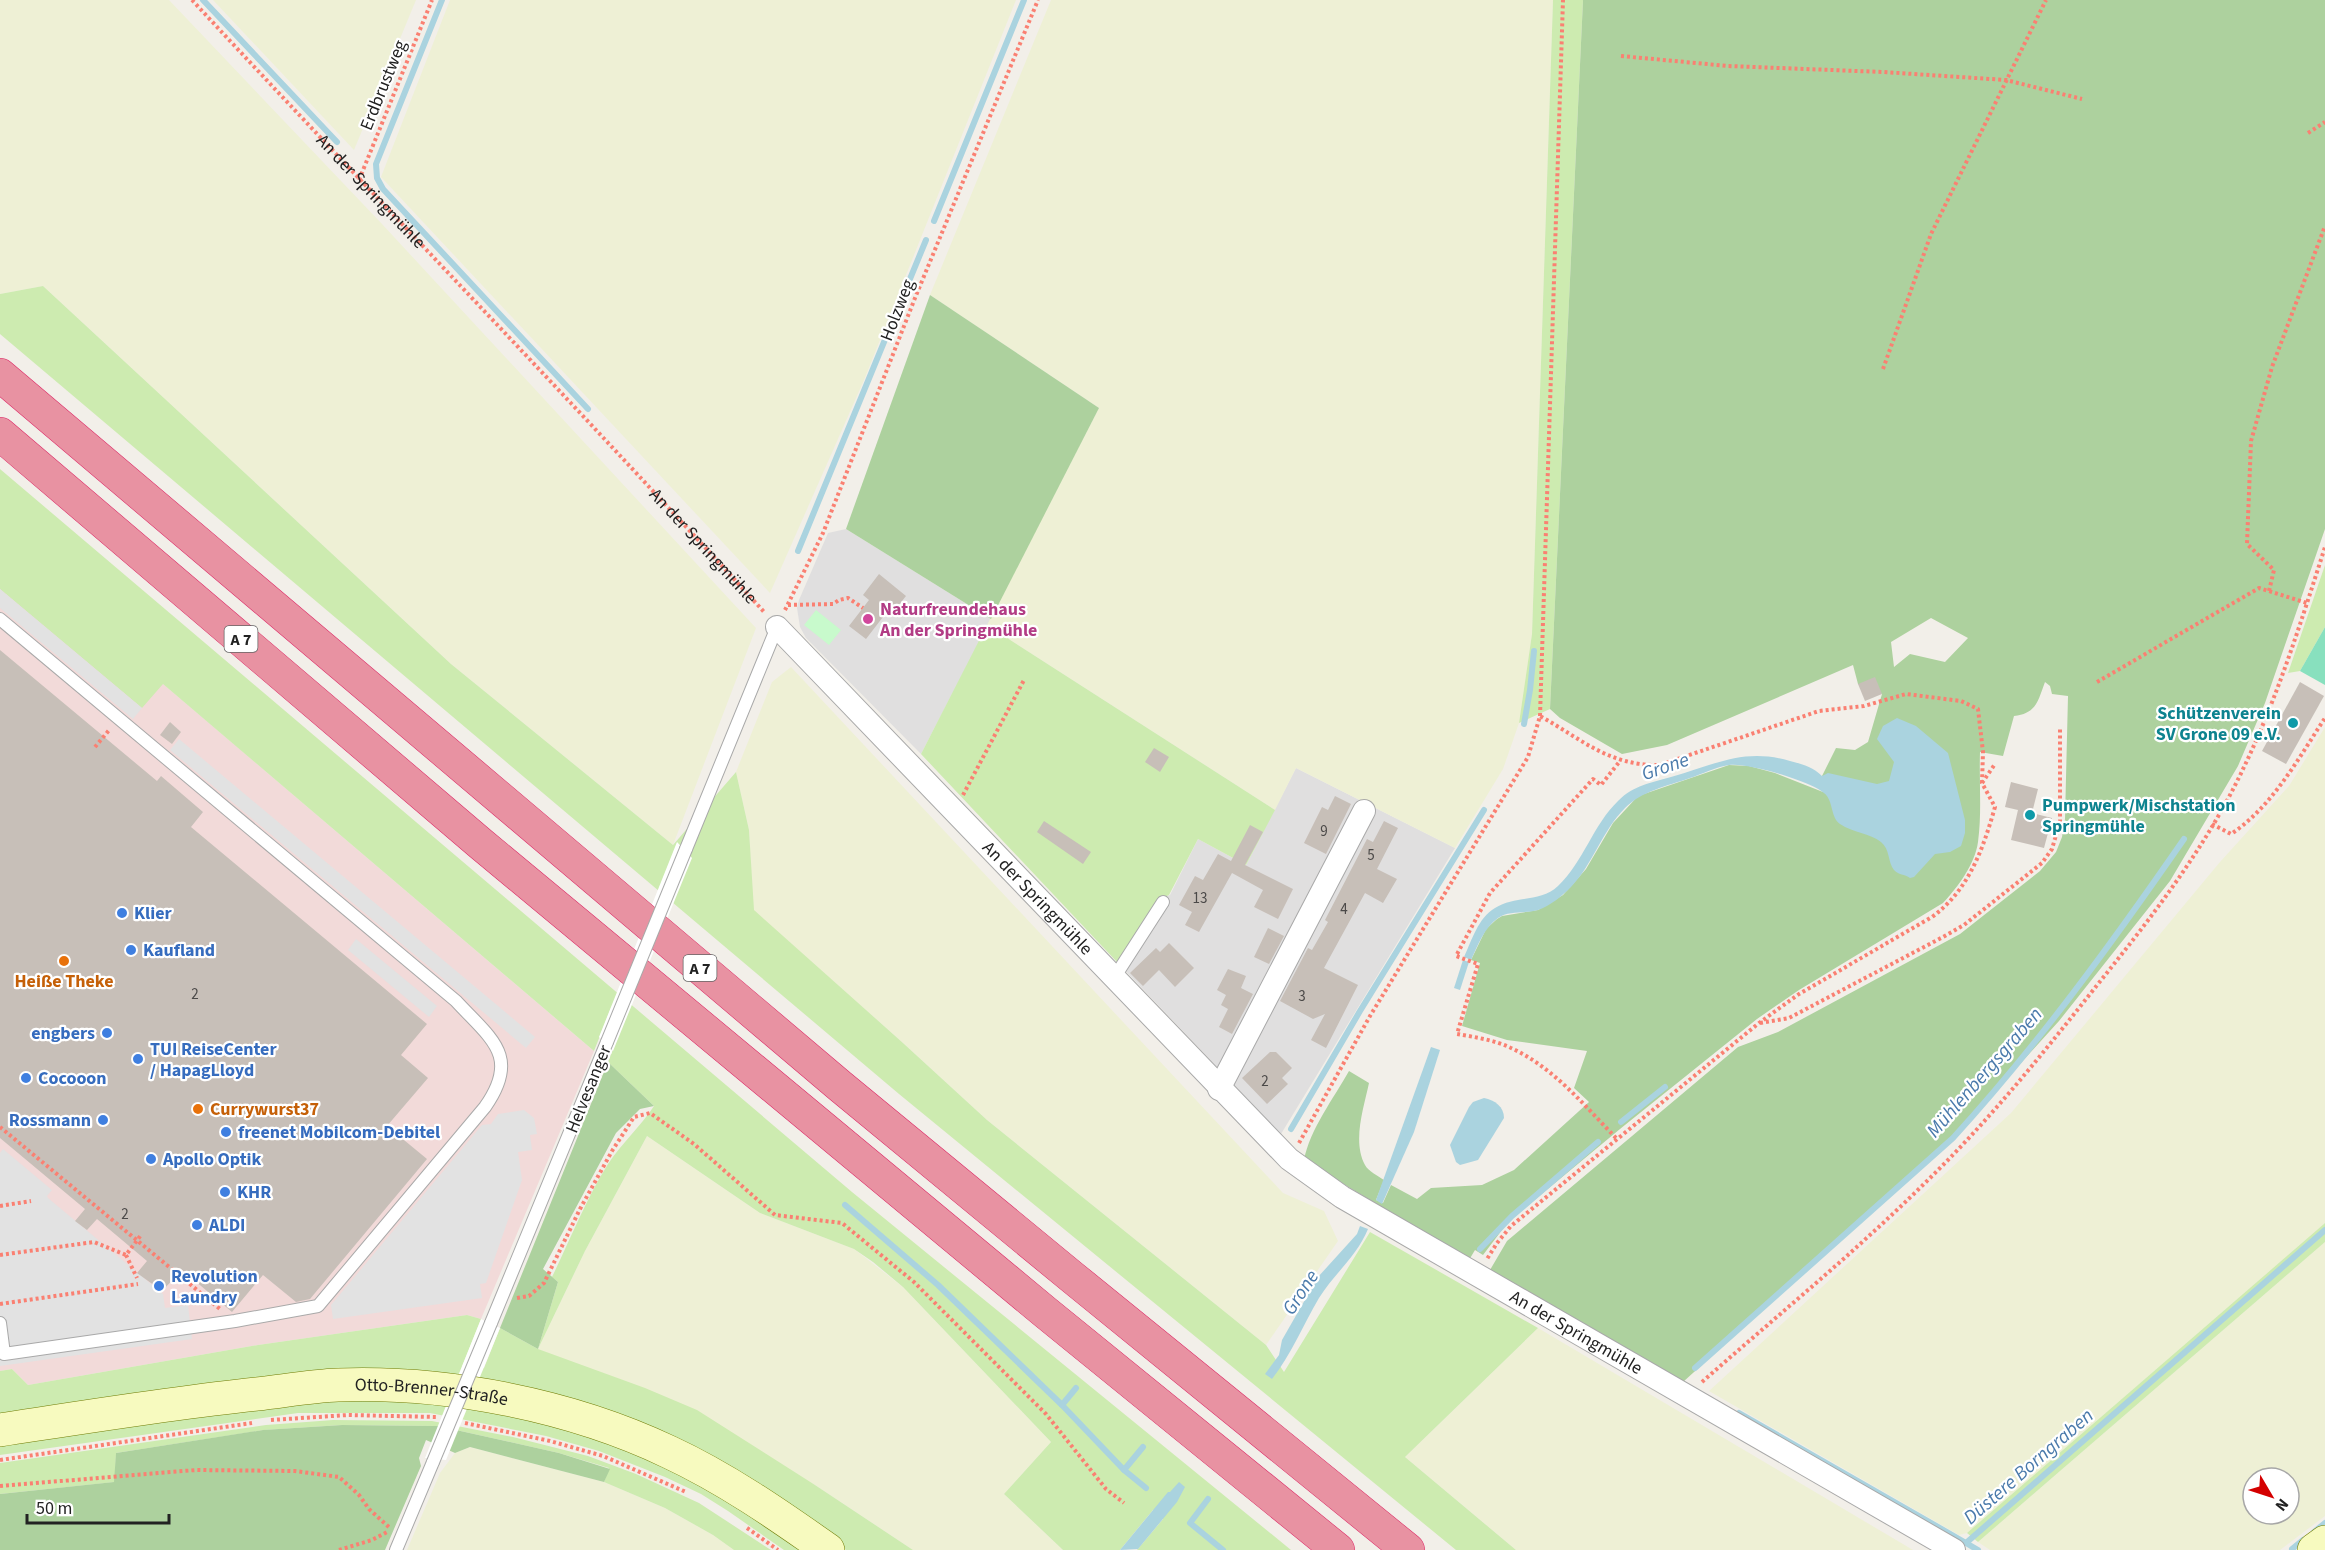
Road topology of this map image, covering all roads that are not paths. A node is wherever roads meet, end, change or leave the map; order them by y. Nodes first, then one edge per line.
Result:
1 (0, 375) edge
2 (0, 434) edge
3 (0, 619) edge
4 (777, 627) joint
5 (1364, 811) dead end
6 (1163, 902) dead end
7 (1114, 978) junction
8 (1219, 1089) junction
9 (0, 1323) edge
10 (0, 1430) edge
11 (2325, 1542) edge
12 (396, 1550) edge
13 (828, 1550) edge
14 (1338, 1550) edge
15 (1408, 1550) edge
16 (1953, 1550) edge
17 (2314, 1550) edge

1 - 15 highway, A 7
2 - 14 highway, A 7
3 - 9 lane
4 - 7 street, An der Springmühle
4 - 12 lane, Helvesanger, bridge
5 - 8 street
6 - 7 lane
7 - 8 street, An der Springmühle
8 - 16 street, An der Springmühle
10 - 13 main road, Otto-Brenner-Straße
11 - 17 main road

